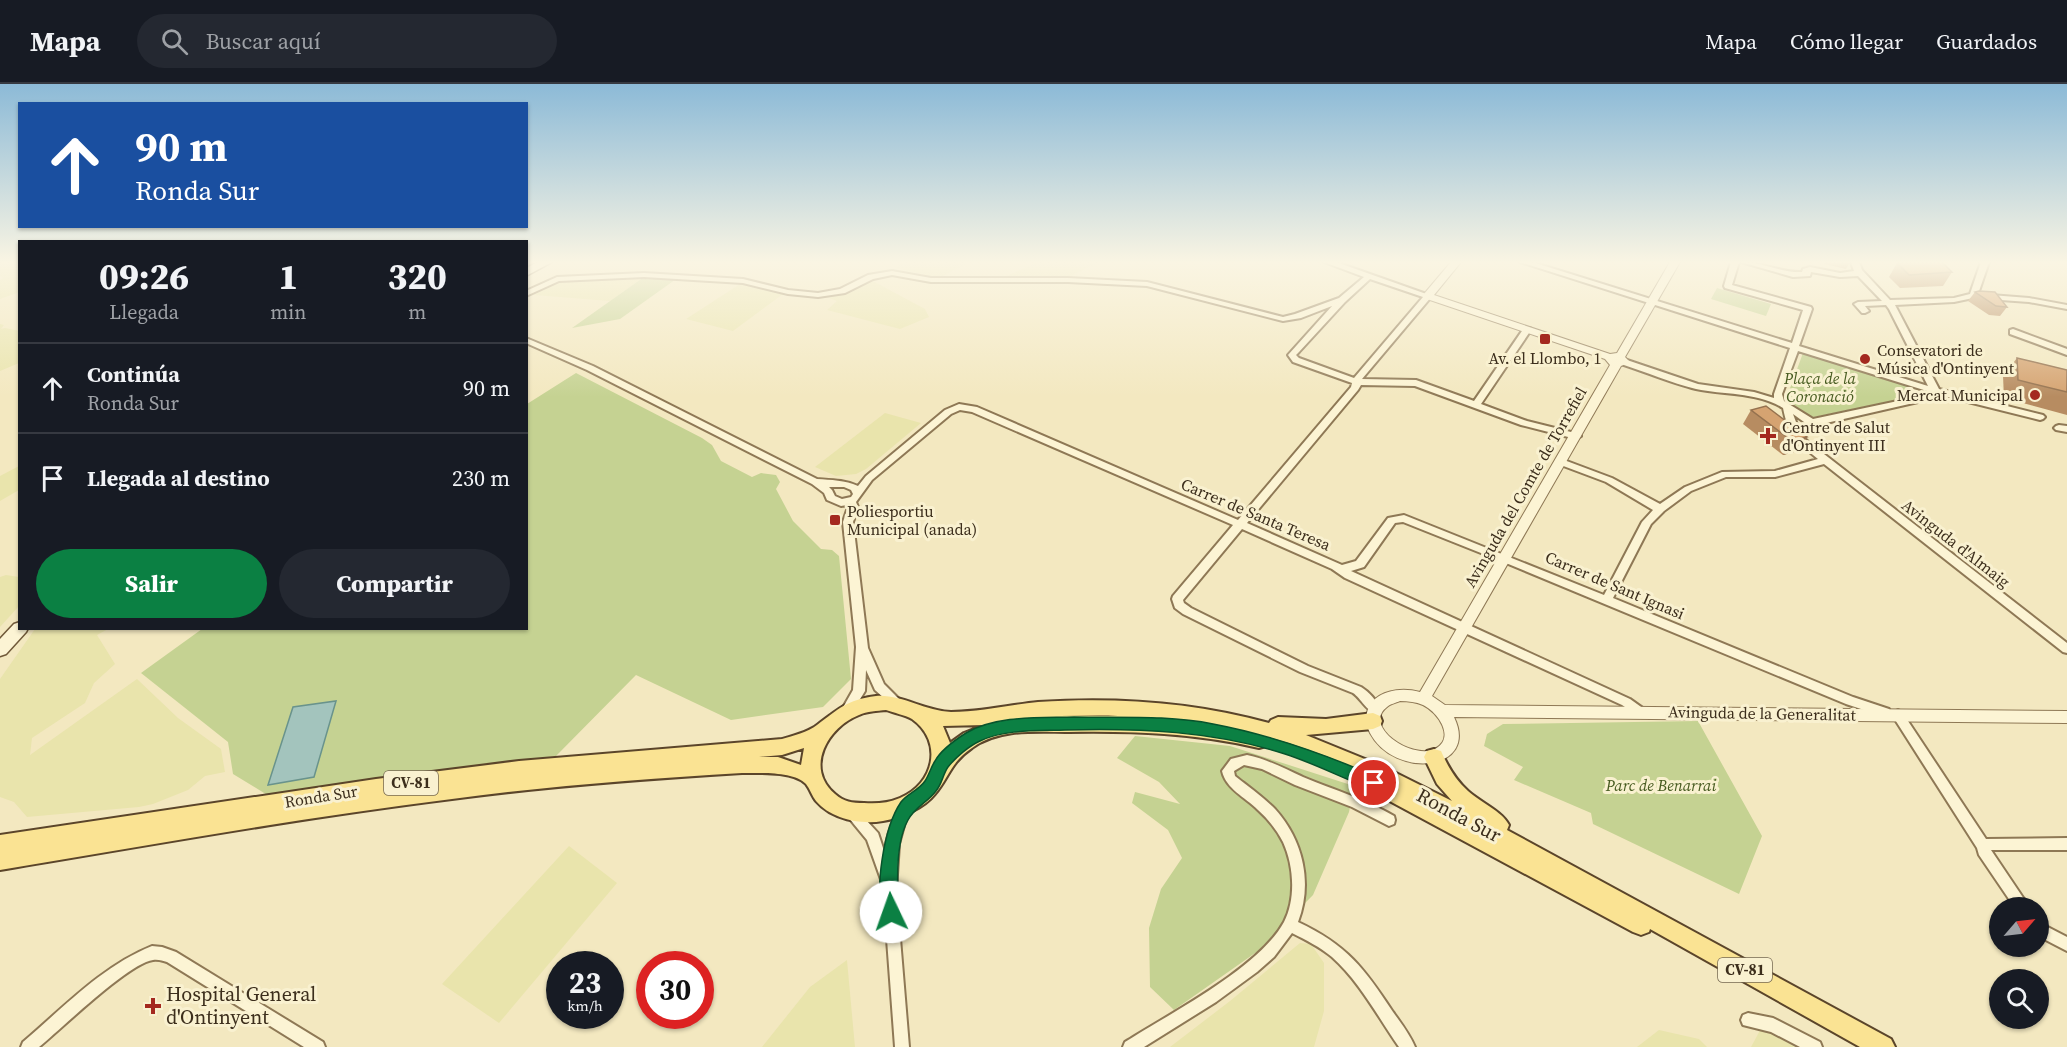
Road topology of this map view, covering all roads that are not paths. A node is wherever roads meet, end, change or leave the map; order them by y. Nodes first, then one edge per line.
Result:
1 (1236, 307) edge
2 (1319, 307) edge
3 (1336, 307) edge
4 (1419, 307) edge
5 (1460, 307) edge
6 (1650, 307) edge
7 (1669, 307) edge
8 (1801, 307) edge
9 (1861, 307) edge
10 (1892, 307) edge
11 (1865, 311) dead end
12 (1527, 330) junction
13 (2013, 332) dead end
14 (528, 341) edge
15 (1793, 345) junction
16 (2067, 352) edge
17 (1617, 360) junction
18 (1905, 381) junction
19 (1357, 382) junction
20 (1935, 391) junction
21 (1925, 396) junction
22 (1783, 404) junction
23 (1476, 405) junction
24 (2040, 417) dead end
25 (1814, 423) junction
26 (1793, 428) junction
27 (1576, 436) junction
28 (1826, 460) junction
29 (1561, 462) junction
30 (869, 478) junction
31 (849, 484) junction
32 (833, 489) junction
33 (850, 499) junction
34 (1660, 509) junction
35 (1238, 524) junction
36 (1505, 558) junction
37 (1341, 569) junction
38 (1607, 600) junction
39 (1465, 628) junction
40 (18, 630) edge
41 (862, 647) junction
42 (0, 650) edge
43 (2067, 650) edge
44 (1363, 693) junction
45 (1422, 694) junction
46 (1389, 697) junction
47 (899, 705) junction
48 (847, 711) junction
49 (1168, 712) junction
50 (1640, 712) junction
51 (1450, 714) junction
52 (1374, 715) junction
53 (1896, 715) junction
54 (924, 716) junction
55 (2067, 717) edge
56 (821, 732) junction
57 (1434, 757) junction
58 (942, 763) junction
59 (812, 777) junction
60 (908, 805) junction
61 (850, 812) junction
62 (1389, 820) dead end
63 (0, 844) edge
64 (2067, 844) edge
65 (1984, 847) junction
66 (0, 861) edge
67 (890, 890) junction
68 (1606, 892) junction
69 (2015, 897) edge
70 (1290, 925) junction
71 (2049, 934) edge
72 (2067, 944) edge
73 (1748, 1020) dead end
74 (28, 1047) edge
75 (318, 1047) edge
76 (902, 1047) edge
77 (1130, 1047) edge
78 (1408, 1047) edge
79 (1815, 1047) edge
80 (1876, 1047) edge
81 (1883, 1047) edge

1 - 2 street
3 - 19 street
4 - 19 street
5 - 12 street
6 - 17 street, Avinguda del Comte de Torrefiel
7 - 15 street
8 - 15 street
9 - 11 street
10 - 20 street
12 - 17 street
12 - 23 street
13 - 16 street
14 - 32 street
15 - 18 street
15 - 22 street
17 - 22 street
17 - 27 street, Avinguda del Comte de Torrefiel
18 - 20 street
18 - 21 street
19 - 23 street
19 - 35 street
20 - 21 street
20 - 24 street
21 - 25 street
22 - 25 street
22 - 26 street
23 - 27 street
25 - 26 street
26 - 28 street, Avinguda d'Almaig
27 - 29 street, Avinguda del Comte de Torrefiel
28 - 34 street
28 - 43 street, Avinguda d'Almaig
29 - 34 street
29 - 36 street, Avinguda del Comte de Torrefiel
30 - 31 street, Carrer de Santa Teresa
30 - 33 street, Carrer de Santa Teresa
30 - 35 street, Carrer de Santa Teresa
31 - 32 street, Carrer de Santa Teresa
31 - 33 street
32 - 33 street
33 - 41 street
34 - 38 street
35 - 37 street, Carrer de Santa Teresa
35 - 44 street
36 - 37 street, Carrer de Sant Ignasi
36 - 38 street, Carrer de Sant Ignasi
36 - 39 street, Avinguda del Comte de Torrefiel
37 - 39 street, Carrer de Santa Teresa
38 - 53 street, Carrer de Sant Ignasi
39 - 45 street, Avinguda del Comte de Torrefiel
39 - 50 street, Carrer de Santa Teresa
40 - 42 main road
41 - 47 street
41 - 48 street
44 - 46 street
44 - 52 street
45 - 46 street
45 - 51 street
46 - 52 street
47 - 48 main road, CV-81
47 - 54 main road, CV-81
48 - 56 main road, CV-81
49 - 52 main road
49 - 54 main road, Ronda Sur / CV-81
49 - 68 main road, Ronda Sur / CV-81
50 - 51 street, Avinguda de la Generalitat
50 - 53 street, Avinguda de la Generalitat
51 - 57 street
52 - 57 street
53 - 55 street, Avinguda de la Generalitat
53 - 65 street
54 - 58 main road
56 - 59 main road, CV-81
56 - 63 main road, Ronda Sur / CV-81
57 - 68 main road
58 - 60 main road, CV-81
58 - 80 main road, Ronda Sur / CV-81
59 - 61 main road, CV-81
59 - 66 main road, Ronda Sur / CV-81
60 - 61 main road, CV-81
60 - 67 street
61 - 67 street
62 - 70 street
64 - 65 street
65 - 69 street
67 - 76 street
68 - 81 main road, Ronda Sur / CV-81
70 - 77 street
70 - 78 street
71 - 72 street
73 - 79 street
74 - 75 street

